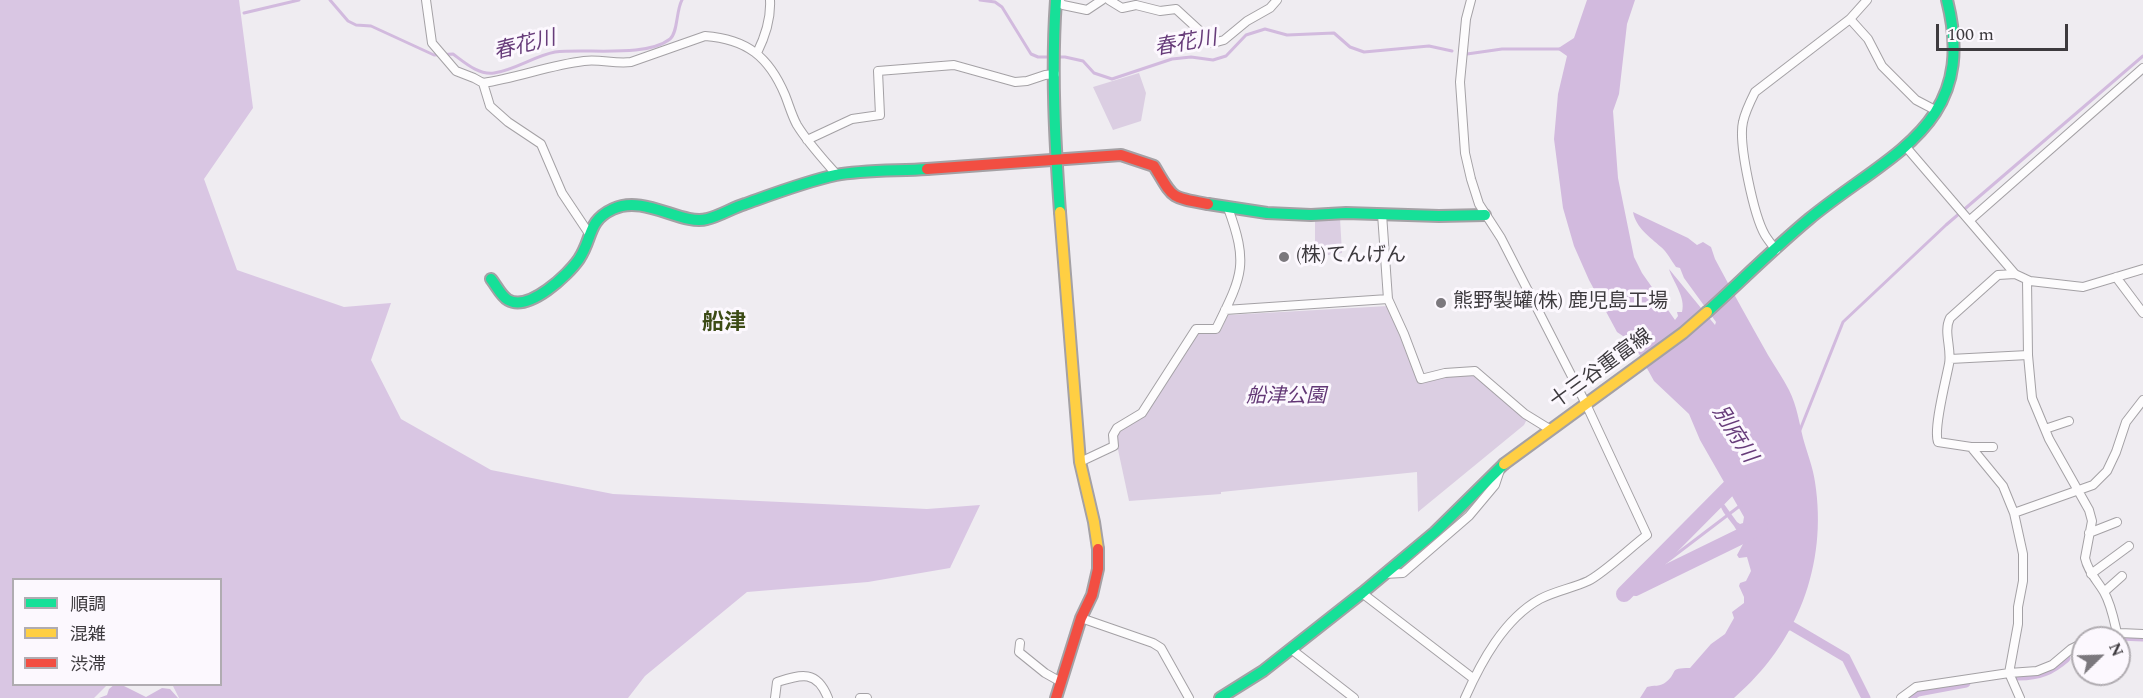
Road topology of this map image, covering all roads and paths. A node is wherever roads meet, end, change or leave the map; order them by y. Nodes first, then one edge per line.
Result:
1 (426, 0) edge
2 (770, 0) edge
3 (1057, 0) edge
4 (1102, 0) edge
5 (1108, 0) edge
6 (1277, 0) edge
7 (1471, 0) edge
8 (1867, 0) edge
9 (1947, 0) edge
10 (1850, 19) junction
11 (758, 53) junction
12 (2143, 68) edge
13 (1054, 72) junction
14 (483, 83) junction
15 (1937, 111) junction
16 (807, 140) junction
17 (1906, 147) junction
18 (1056, 158) junction
19 (837, 175) junction
20 (1228, 208) junction
21 (1382, 214) junction
22 (1485, 215) junction
23 (1968, 218) junction
24 (590, 235) junction
25 (1776, 250) junction
26 (2143, 269) edge
27 (2015, 274) junction
28 (2116, 277) junction
29 (491, 279) dead end
30 (2027, 280) junction
31 (1388, 299) junction
32 (1225, 310) junction
33 (2143, 313) edge
34 (2028, 355) junction
35 (1950, 359) junction
36 (2143, 400) edge
37 (1586, 404) junction
38 (2069, 421) dead end
39 (2045, 429) junction
40 (1551, 430) junction
41 (1971, 447) junction
42 (1993, 447) dead end
43 (1080, 462) junction
44 (2078, 490) junction
45 (2014, 513) junction
46 (2117, 522) dead end
47 (2090, 533) junction
48 (2129, 546) dead end
49 (2091, 574) junction
50 (2122, 576) dead end
51 (2104, 592) junction
52 (1362, 593) junction
53 (1082, 618) junction
54 (2116, 626) edge
55 (1020, 643) dead end
56 (1291, 649) junction
57 (2071, 651) edge
58 (2009, 672) junction
59 (1474, 679) junction
60 (1061, 682) junction
61 (776, 698) edge
62 (828, 698) edge
63 (860, 698) edge
64 (867, 698) edge
65 (1056, 698) edge
66 (1189, 698) edge
67 (1220, 698) edge
68 (1354, 698) edge
69 (1466, 698) edge
70 (1901, 698) edge
71 (2020, 698) edge

1 - 14 street
2 - 11 street
3 - 4 street
3 - 13 street
5 - 6 street
7 - 22 street
8 - 10 street
9 - 15 street, 十三谷重富線
10 - 15 street
10 - 25 street
11 - 14 street
11 - 16 street
12 - 23 street
13 - 16 street
13 - 18 street
14 - 24 street
15 - 17 street, 十三谷重富線
16 - 19 street
17 - 23 street
17 - 25 street, 十三谷重富線
18 - 19 street
18 - 20 street
18 - 43 street
19 - 24 street
20 - 21 street
20 - 32 street
21 - 22 street
21 - 31 street
22 - 37 street
23 - 27 street
24 - 29 street
25 - 37 street, 十三谷重富線
26 - 28 street
27 - 30 street
27 - 35 street
28 - 30 street
28 - 33 street
30 - 34 street
31 - 32 street
31 - 40 street
32 - 43 street
34 - 35 street
34 - 39 street
35 - 41 street
36 - 44 street
37 - 40 street, 十三谷重富線
37 - 59 street
38 - 39 street
39 - 44 street
40 - 52 street, 十三谷重富線
41 - 42 street
41 - 45 street
43 - 53 street
44 - 45 street
44 - 47 street
45 - 58 street
46 - 47 street
47 - 49 street
48 - 49 street
49 - 51 street
50 - 51 street
51 - 54 street
52 - 56 street, 十三谷重富線
52 - 59 street
53 - 60 street
53 - 66 street
55 - 60 street
56 - 67 street, 十三谷重富線
56 - 68 street
57 - 58 street
58 - 70 street
58 - 71 street
59 - 69 street
60 - 65 street
61 - 62 street
63 - 64 street

